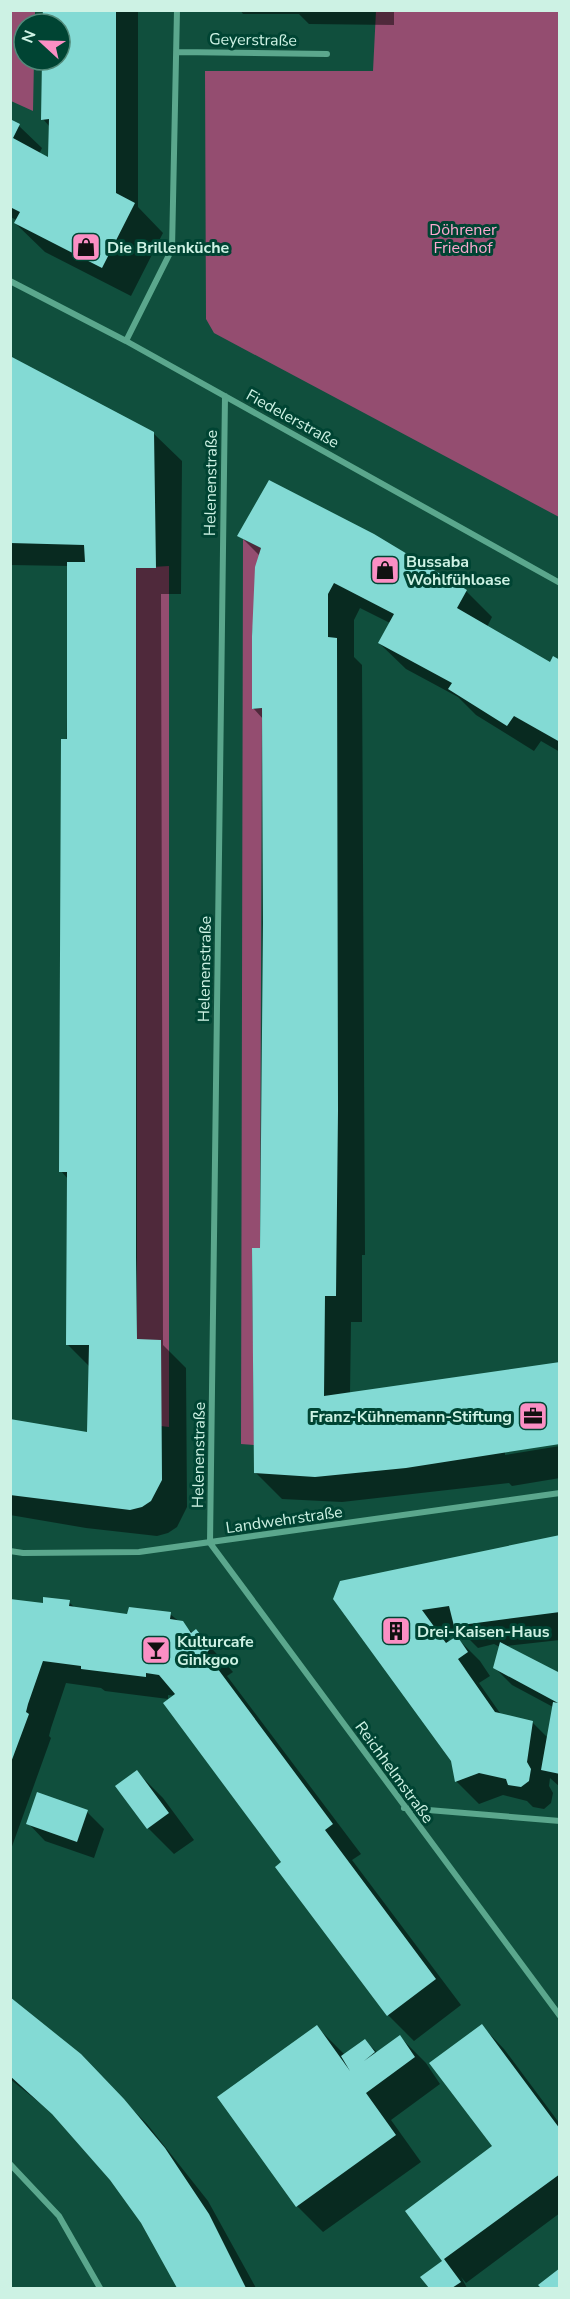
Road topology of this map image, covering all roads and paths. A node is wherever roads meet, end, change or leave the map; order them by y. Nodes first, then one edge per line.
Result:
1 (177, 10) edge
2 (178, 52) junction
3 (327, 54) dead end
4 (10, 281) edge
5 (126, 341) junction
6 (225, 396) junction
7 (560, 583) edge
8 (560, 1493) edge
9 (210, 1543) junction
10 (10, 1551) edge
11 (404, 1808) junction
12 (560, 1821) edge
13 (560, 2016) edge
14 (10, 2164) edge
15 (100, 2289) edge

1 - 2 street
2 - 3 street, Geyerstraße
2 - 5 street
4 - 5 street, Fiedelerstraße
5 - 6 street, Fiedelerstraße
6 - 7 street, Fiedelerstraße
6 - 9 street, Helenenstraße
8 - 9 street, Landwehrstraße
9 - 10 street, Landwehrstraße
9 - 11 street, Reichhelmstraße
11 - 12 street
11 - 13 street, Reichhelmstraße
14 - 15 street

